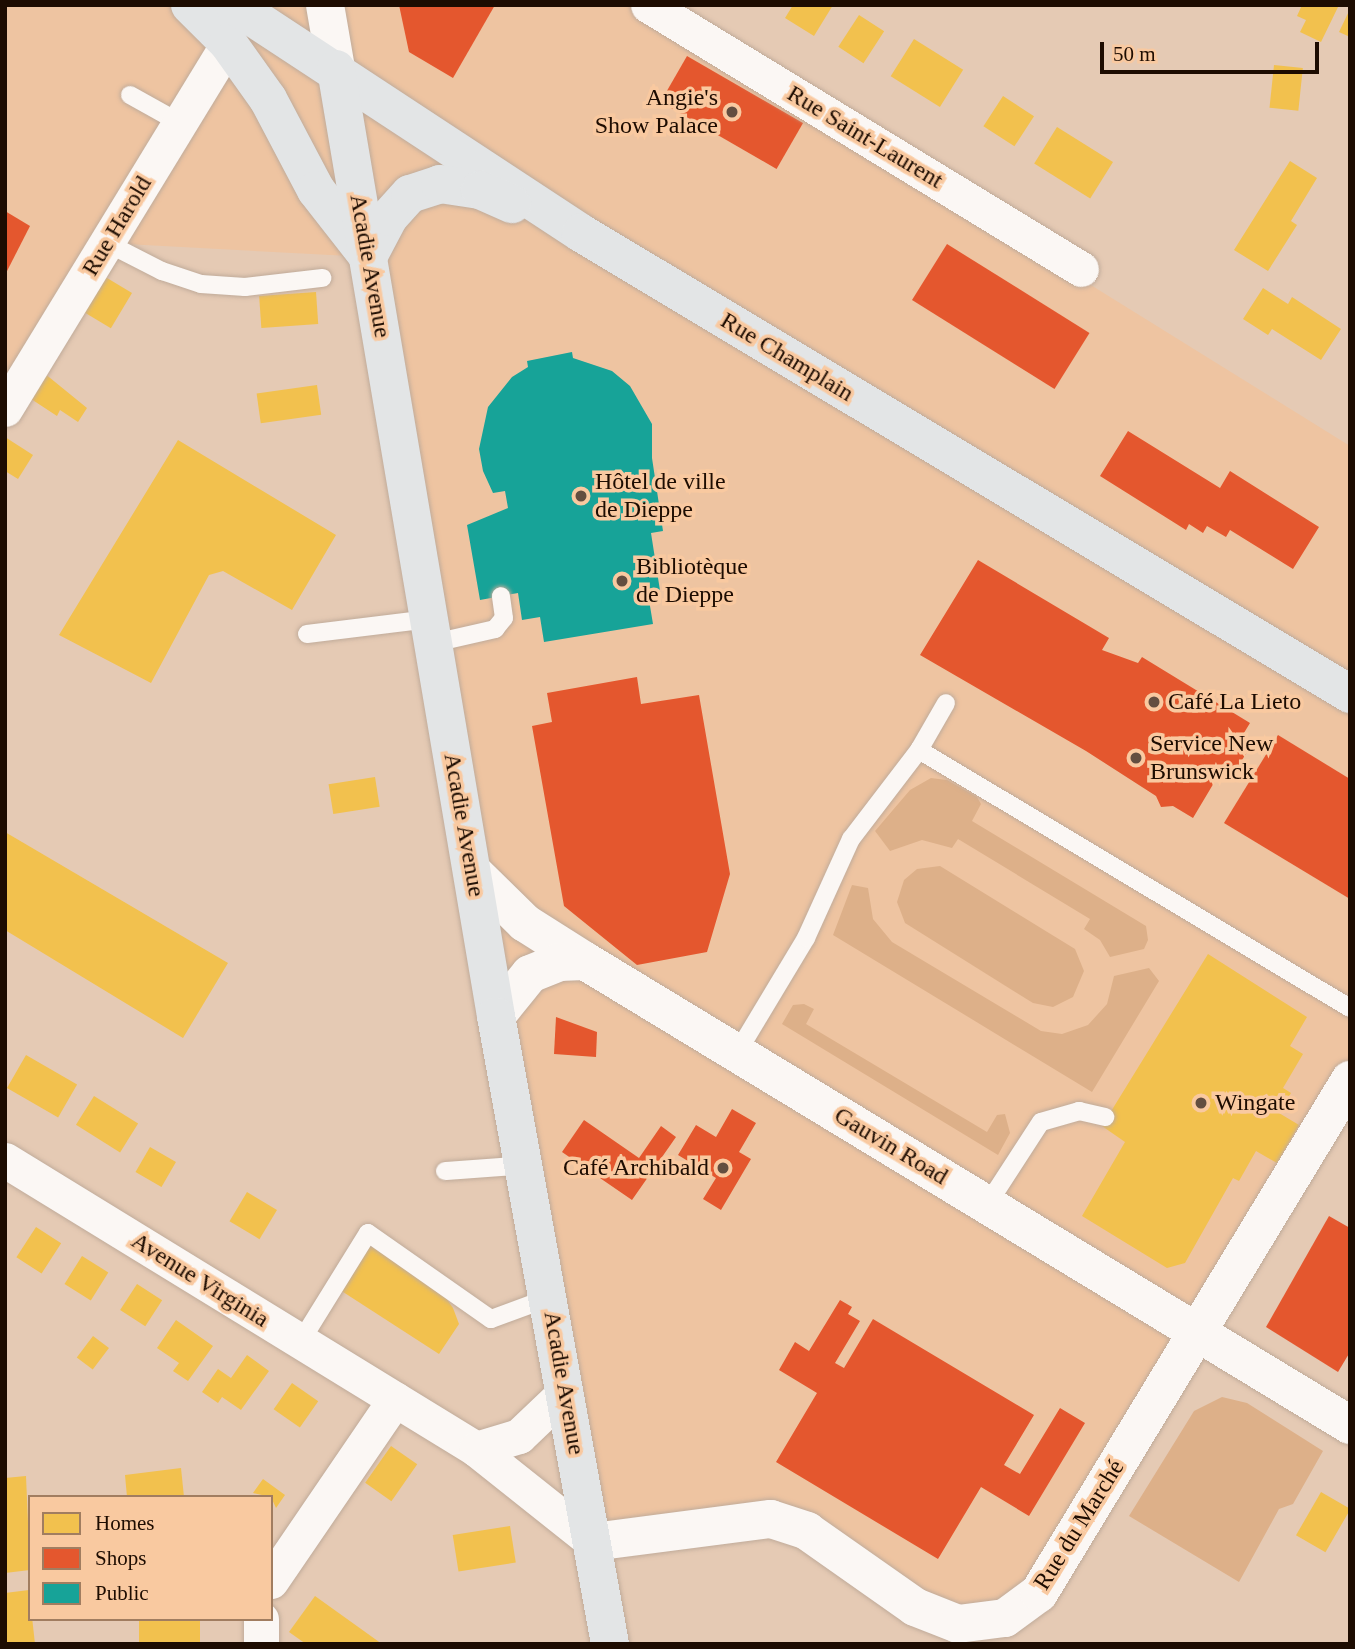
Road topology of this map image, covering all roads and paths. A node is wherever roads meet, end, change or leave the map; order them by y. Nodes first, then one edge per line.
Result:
1 (191, 5) edge
2 (234, 5) edge
3 (325, 5) edge
4 (648, 5) edge
5 (228, 43) junction
6 (337, 69) junction
7 (130, 95) dead end
8 (180, 123) junction
9 (581, 233) junction
10 (107, 243) junction
11 (368, 257) junction
12 (1081, 269) dead end
13 (322, 278) dead end
14 (5, 409) edge
15 (502, 596) dead end
16 (431, 631) junction
17 (307, 634) dead end
18 (1350, 694) edge
19 (946, 703) dead end
20 (919, 750) junction
21 (472, 871) junction
22 (585, 961) junction
23 (1350, 1008) edge
24 (496, 1016) junction
25 (737, 1053) junction
26 (1350, 1080) edge
27 (1105, 1117) dead end
28 (5, 1160) edge
29 (526, 1165) junction
30 (445, 1171) dead end
31 (987, 1205) junction
32 (548, 1298) junction
33 (1196, 1332) junction
34 (300, 1341) junction
35 (565, 1392) junction
36 (395, 1399) junction
37 (1350, 1425) edge
38 (476, 1449) junction
39 (593, 1542) junction
40 (273, 1578) edge
41 (261, 1621) edge
42 (261, 1644) edge
43 (610, 1644) edge

1 - 5 main road
2 - 6 main road, Rue Champlain
3 - 6 street, Acadie Avenue
4 - 12 street, Rue Saint-Laurent
5 - 8 street, Rue Harold
5 - 11 main road
6 - 9 main road, Rue Champlain
6 - 11 main road, Acadie Avenue
7 - 8 lane
8 - 10 street, Rue Harold
9 - 11 main road
9 - 18 main road, Rue Champlain
10 - 13 lane
10 - 14 street, Rue Harold
11 - 16 main road, Acadie Avenue
15 - 16 lane
16 - 17 lane
16 - 21 main road, Acadie Avenue
19 - 20 lane
20 - 23 lane
20 - 25 lane
21 - 22 street, Gauvin Road
21 - 24 main road, Acadie Avenue
22 - 24 street
22 - 25 street, Gauvin Road
24 - 29 main road, Acadie Avenue
25 - 31 street, Gauvin Road
26 - 33 street, Rue du Marché
27 - 31 lane
28 - 34 street, Avenue Virginia
29 - 30 lane
29 - 32 main road, Acadie Avenue
31 - 33 street, Gauvin Road
32 - 34 lane
32 - 35 main road, Acadie Avenue
33 - 37 street, Gauvin Road
33 - 39 street, Rue du Marché
34 - 36 street, Avenue Virginia
35 - 38 street
35 - 39 main road, Acadie Avenue
36 - 38 street, Avenue Virginia
36 - 40 street
38 - 39 street, Avenue Virginia
39 - 43 main road, Acadie Avenue
41 - 42 street

